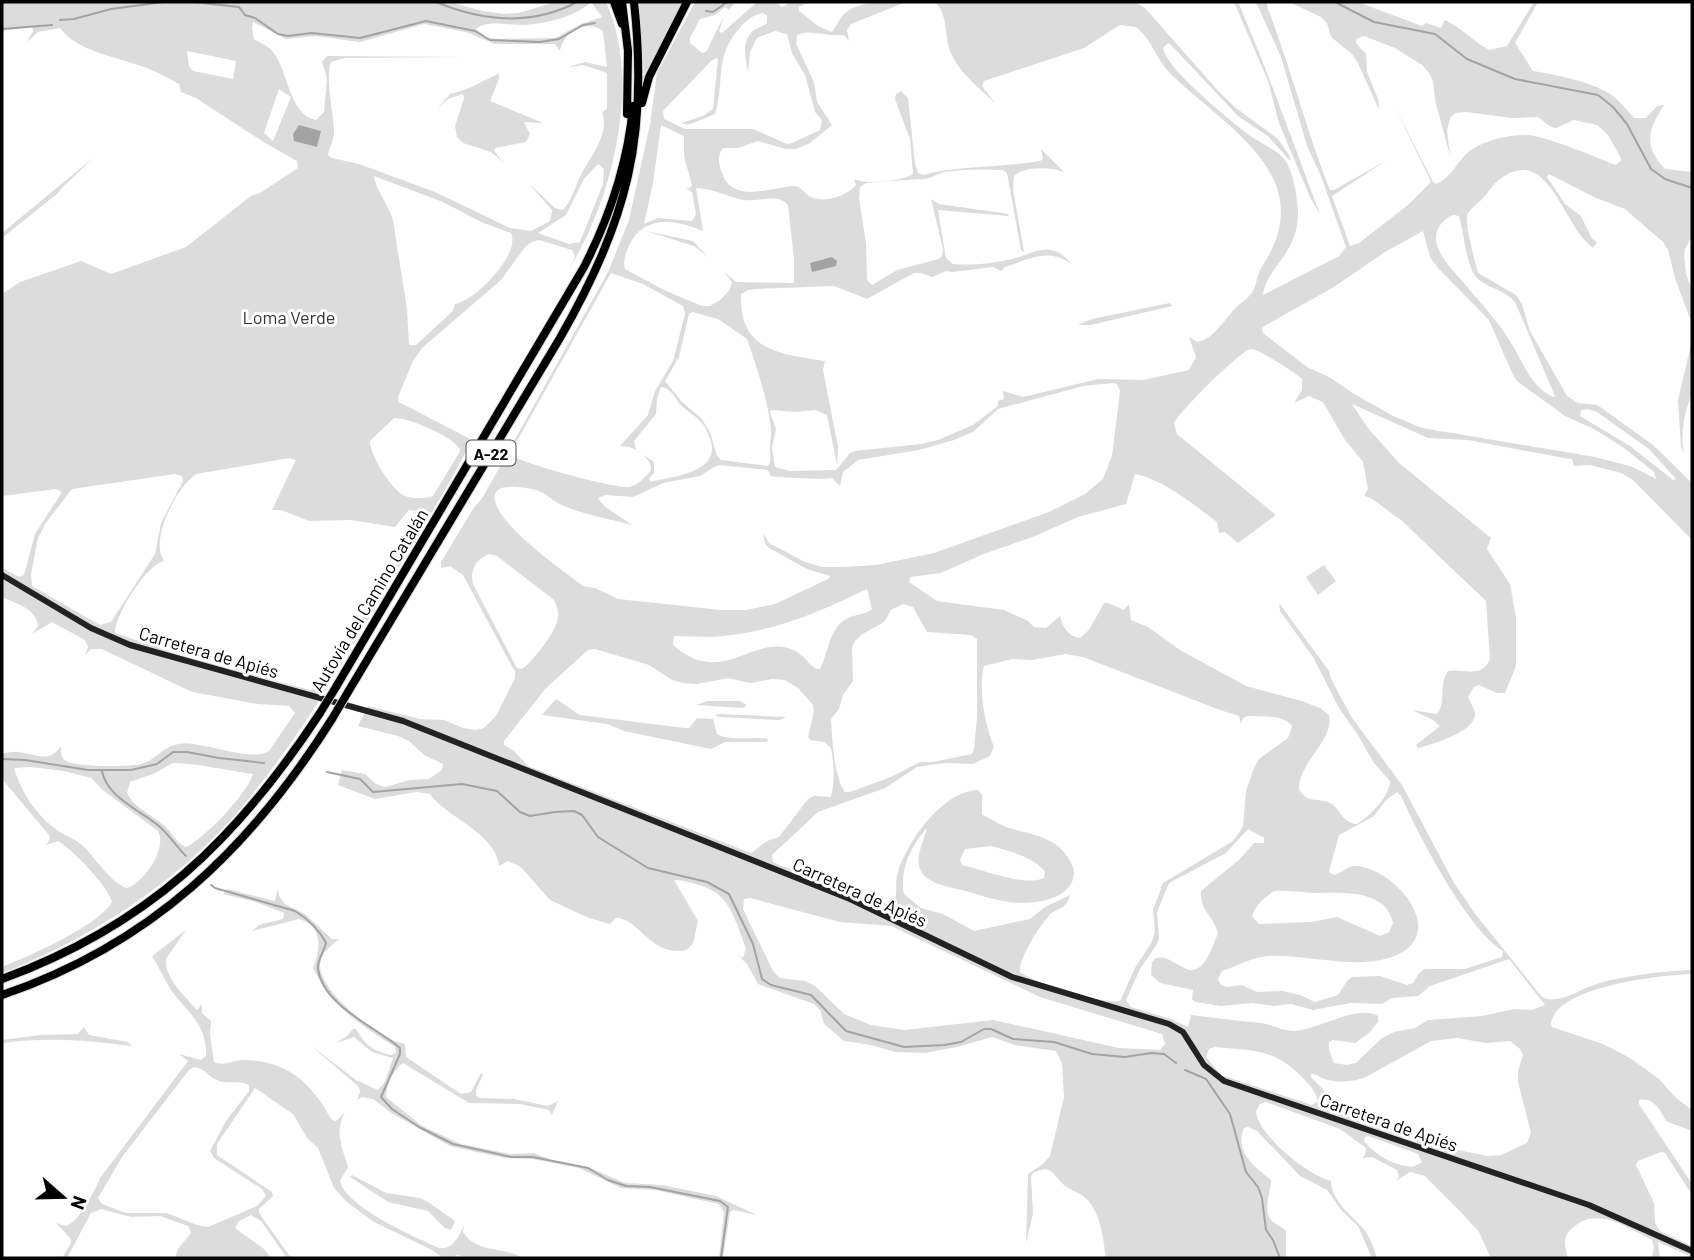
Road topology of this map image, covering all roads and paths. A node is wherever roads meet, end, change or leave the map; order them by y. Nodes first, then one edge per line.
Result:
1 (614, 2) edge
2 (622, 2) edge
3 (632, 2) edge
4 (687, 4) edge
5 (628, 51) junction
6 (634, 125) junction
7 (564, 303) junction
8 (2, 575) edge
9 (2, 979) edge
10 (2, 995) edge
11 (1692, 1251) edge

1 - 5 highway
2 - 5 highway
3 - 6 highway
4 - 6 highway
5 - 7 highway
6 - 7 highway, Autovía del Camino Catalán / A-22
6 - 10 highway, Autovía del Camino Catalán / A-22, bridge
7 - 9 highway, Autovía del Camino Catalán / A-22, bridge
8 - 11 street, Carretera de Apiés

